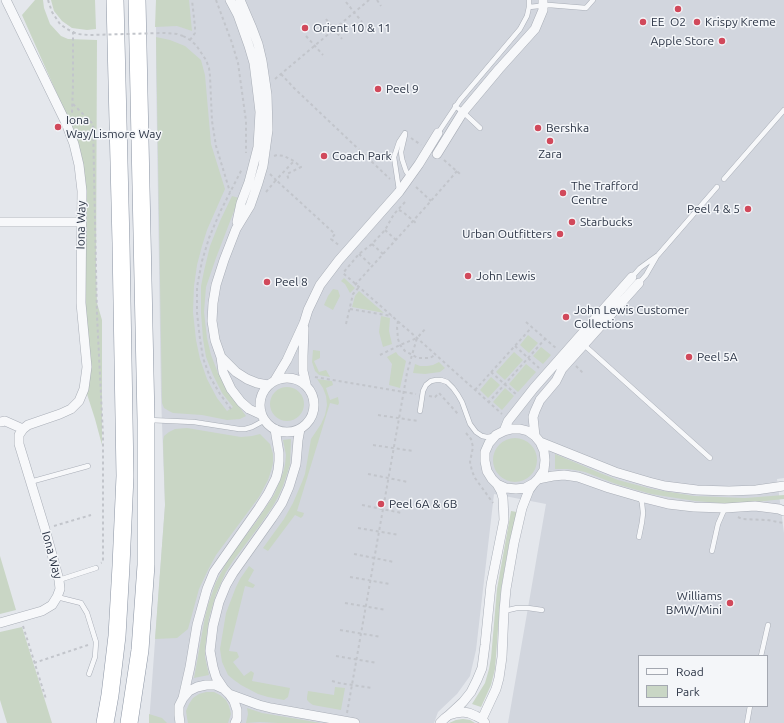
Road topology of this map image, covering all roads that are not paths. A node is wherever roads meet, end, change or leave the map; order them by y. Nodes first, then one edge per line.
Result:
1 (6, 0) edge
2 (115, 0) edge
3 (137, 0) edge
4 (230, 0) edge
5 (240, 0) edge
6 (529, 0) edge
7 (593, 0) edge
8 (543, 3) edge
9 (529, 7) junction
10 (459, 109) junction
11 (784, 110) edge
12 (480, 128) dead end
13 (438, 133) joint
14 (437, 154) road end
15 (410, 177) junction
16 (724, 179) dead end
17 (717, 187) dead end
18 (399, 192) junction
19 (0, 222) edge
20 (81, 222) junction
21 (236, 229) junction
22 (658, 255) junction
23 (632, 277) joint
24 (639, 283) joint
25 (304, 323) junction
26 (583, 342) junction
27 (221, 357) junction
28 (272, 382) junction
29 (306, 384) junction
30 (420, 411) dead end
31 (263, 418) junction
32 (146, 420) junction
33 (0, 422) edge
34 (23, 428) junction
35 (275, 429) junction
36 (300, 429) junction
37 (504, 431) junction
38 (496, 436) junction
39 (538, 439) junction
40 (710, 458) dead end
41 (88, 466) dead end
42 (536, 481) junction
43 (30, 482) junction
44 (497, 484) junction
45 (784, 486) edge
46 (640, 497) junction
47 (725, 508) junction
48 (784, 511) edge
49 (639, 537) dead end
50 (712, 551) dead end
51 (96, 568) road end
52 (59, 580) junction
53 (57, 597) junction
54 (542, 610) dead end
55 (504, 611) junction
56 (0, 623) edge
57 (768, 625) dead end
58 (117, 636) junction
59 (761, 655) edge
60 (89, 674) dead end
61 (226, 692) junction
62 (183, 698) junction
63 (750, 707) edge
64 (449, 715) junction
65 (130, 720) edge
66 (483, 721) edge
67 (350, 722) edge
68 (94, 723) edge
69 (105, 723) edge
70 (180, 723) edge
71 (236, 723) edge
72 (439, 723) edge
73 (747, 723) edge

1 - 20 street, Iona Way
2 - 58 highway
3 - 32 highway
4 - 21 street
5 - 21 street
6 - 9 lane
7 - 8 lane
8 - 9 lane
8 - 10 street
9 - 10 lane
10 - 12 lane
10 - 13 lane
10 - 14 street
11 - 16 lane
13 - 15 street
15 - 18 street
15 - 18 lane
17 - 22 lane
18 - 25 street
19 - 20 street
20 - 34 street, Iona Way
21 - 27 street
22 - 23 lane
22 - 24 lane
23 - 26 street
24 - 26 street
25 - 28 street
25 - 29 street
26 - 37 street
26 - 39 street
26 - 40 lane
27 - 28 street
27 - 31 street
28 - 29 street
28 - 31 street
29 - 36 street
30 - 38 lane
31 - 32 lane
31 - 35 street
32 - 65 highway
33 - 34 street
34 - 43 street, Iona Way
35 - 36 street
35 - 62 street
36 - 61 street
37 - 38 street
37 - 39 street
38 - 44 street
39 - 42 street
39 - 45 street
41 - 43 lane
42 - 44 street
42 - 46 street
42 - 55 street
43 - 52 street, Iona Way
44 - 64 street
46 - 47 street
46 - 49 lane
47 - 48 street
47 - 50 lane
51 - 52 lane
52 - 53 street, Iona Way
53 - 56 street, Iona Way
53 - 60 lane
54 - 55 lane
55 - 66 street
57 - 59 lane
58 - 68 highway
58 - 69 highway
61 - 62 street
61 - 67 street
61 - 71 street
62 - 70 street
63 - 73 lane
64 - 66 street
64 - 72 street

